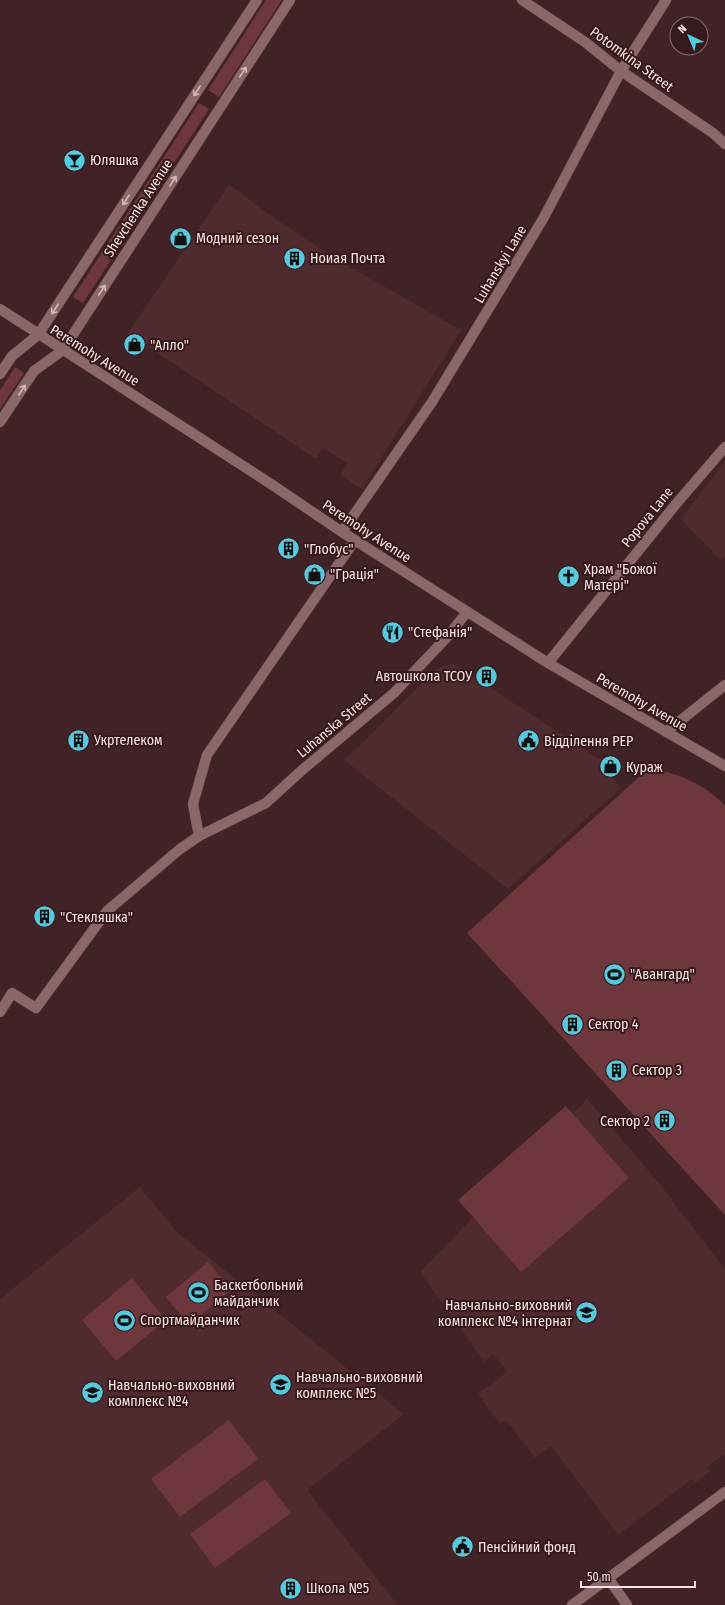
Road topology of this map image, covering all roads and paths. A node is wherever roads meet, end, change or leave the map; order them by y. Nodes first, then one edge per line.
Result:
1 (257, 0) edge
2 (290, 0) edge
3 (522, 0) edge
4 (666, 0) edge
5 (621, 71) junction
6 (725, 144) edge
7 (0, 309) edge
8 (38, 335) junction
9 (63, 350) junction
10 (0, 374) edge
11 (0, 422) edge
12 (725, 447) edge
13 (342, 532) junction
14 (355, 540) junction
15 (467, 612) junction
16 (548, 663) junction
17 (725, 685) edge
18 (666, 732) junction
19 (725, 766) edge
20 (199, 836) junction
21 (0, 1012) edge
22 (725, 1492) edge
23 (608, 1578) junction
24 (572, 1605) edge
25 (627, 1605) edge

1 -> 8 street, Shevchenka Avenue
9 -> 2 street, Shevchenka Avenue
3 - 5 street, Potomkina Street
4 - 5 street, Luhanskyi Lane
5 - 6 street, Potomkina Street
5 - 13 street, Luhanskyi Lane
7 - 8 street, Peremohy Avenue
8 - 9 street, Peremohy Avenue
8 - 10 street, Shevchenka Avenue
11 -> 9 street, Shevchenka Avenue
9 - 13 street, Peremohy Avenue
12 - 16 street, Popova Lane
13 - 14 street, Peremohy Avenue
14 - 15 street, Peremohy Avenue
14 - 20 street
15 - 16 street, Peremohy Avenue
15 - 20 street, Luhanska Street
16 - 18 street, Peremohy Avenue
17 - 18 street
18 - 19 street, Peremohy Avenue
20 - 21 street, Luhanska Street
22 - 23 street
23 - 24 street
23 - 25 street

